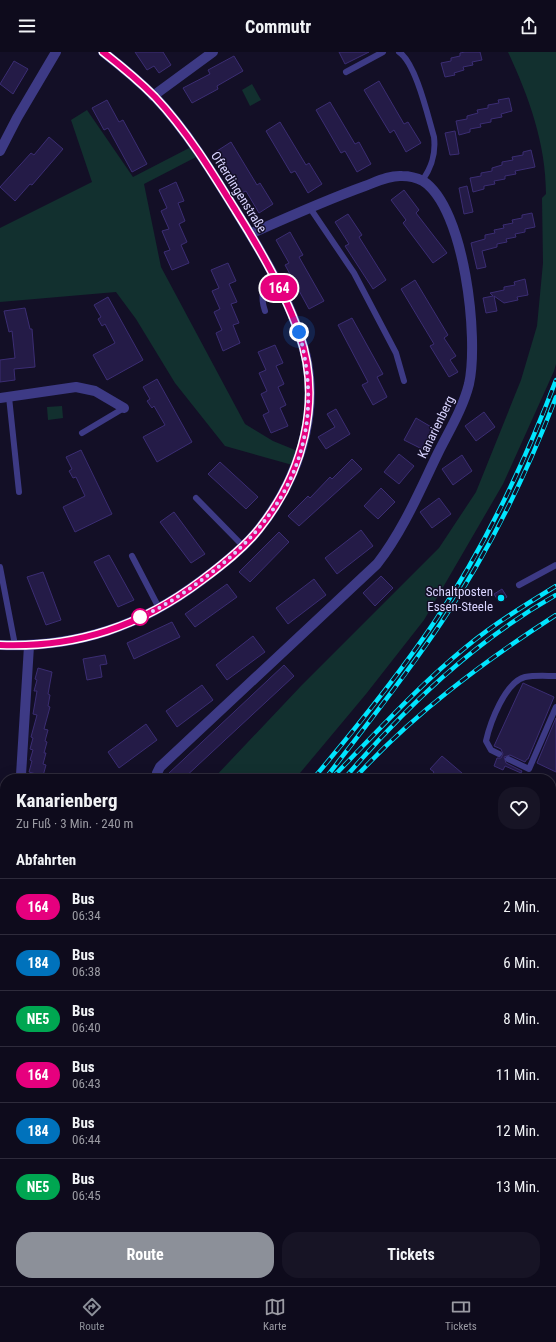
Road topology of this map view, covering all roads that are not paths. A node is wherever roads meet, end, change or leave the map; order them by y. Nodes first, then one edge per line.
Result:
1 (56, 52) edge
2 (103, 52) edge
3 (214, 52) edge
4 (383, 52) edge
5 (399, 52) edge
6 (346, 72) dead end
7 (153, 96) junction
8 (0, 151) edge
9 (422, 181) junction
10 (310, 208) junction
11 (250, 234) junction
12 (273, 278) junction
13 (265, 311) dead end
14 (404, 381) dead end
15 (5, 397) edge
16 (124, 408) joint
17 (82, 433) dead end
18 (19, 492) dead end
19 (196, 498) dead end
20 (243, 546) junction
21 (132, 556) dead end
22 (556, 565) edge
23 (0, 567) edge
24 (519, 585) dead end
25 (159, 608) junction
26 (0, 645) edge
27 (15, 645) junction
28 (28, 646) junction
29 (556, 676) edge
30 (556, 707) edge
31 (499, 754) dead end
32 (508, 759) dead end
33 (157, 773) dead end
34 (21, 774) dead end

1 - 8 street
2 - 7 street, Ofterdingenstraße
3 - 7 street
4 - 6 lane
5 - 9 lane
7 - 11 street, Ofterdingenstraße
9 - 10 street
9 - 33 street, Kanarienberg
10 - 11 street
10 - 14 lane
11 - 12 street, Ofterdingenstraße
12 - 13 lane
12 - 20 street, Ofterdingenstraße
15 - 16 street
15 - 18 lane
16 - 17 lane
19 - 20 lane
20 - 25 street, Ofterdingenstraße
21 - 25 lane
22 - 24 lane
23 - 27 lane
25 - 28 street, Ofterdingenstraße
26 - 27 street, Ofterdingenstraße
27 - 28 street, Ofterdingenstraße
28 - 34 street
29 - 31 lane
30 - 32 lane

